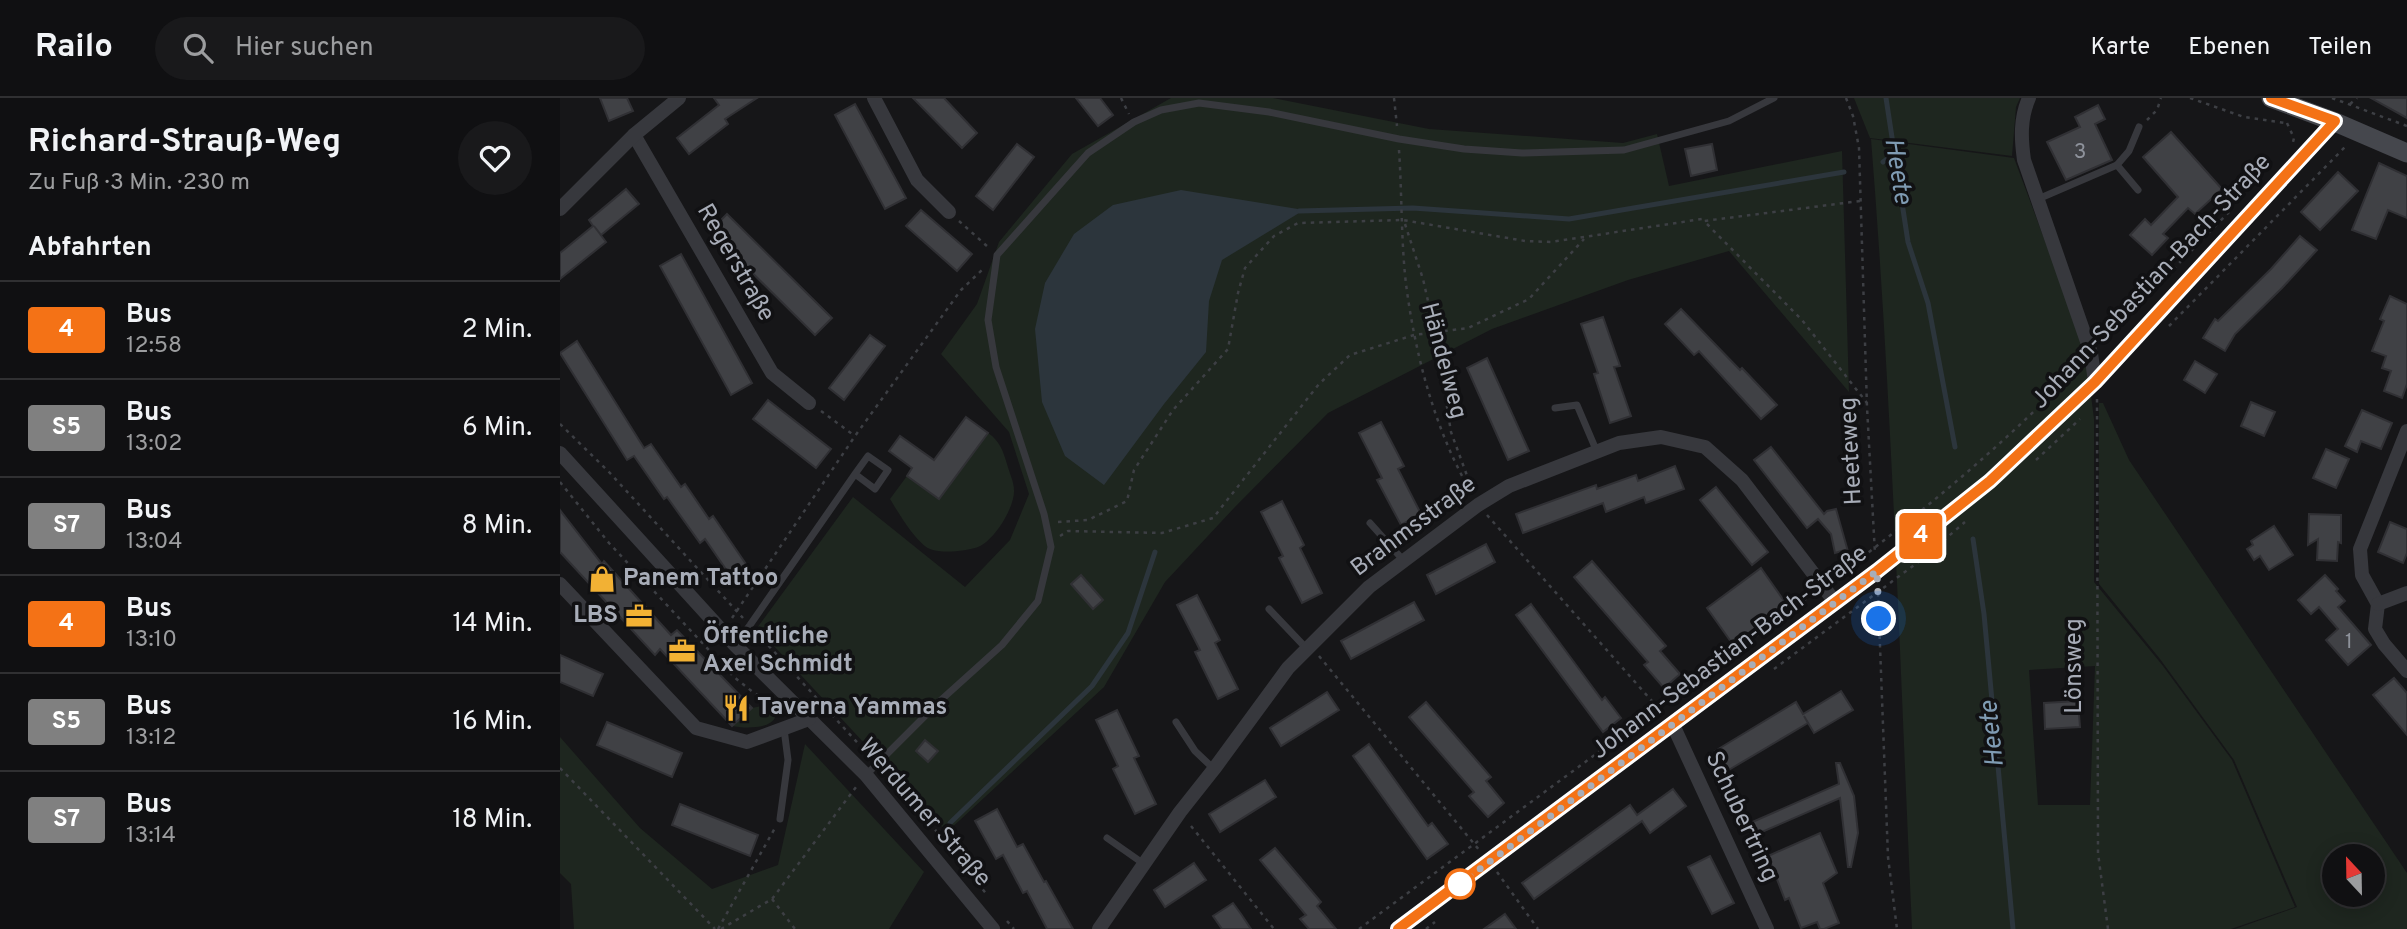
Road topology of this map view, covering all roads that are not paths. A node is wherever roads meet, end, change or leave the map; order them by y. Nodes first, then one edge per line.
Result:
1 (679, 98) edge
2 (874, 98) edge
3 (1774, 98) edge
4 (2029, 98) edge
5 (2271, 98) edge
6 (2335, 121) junction
7 (2139, 127) road end
8 (634, 135) junction
9 (2407, 153) edge
10 (2116, 165) junction
11 (2138, 190) dead end
12 (2038, 198) junction
13 (560, 209) edge
14 (949, 212) road end
15 (2095, 382) junction
16 (809, 403) road end
17 (1555, 408) dead end
18 (2407, 431) edge
19 (1597, 452) junction
20 (560, 453) edge
21 (855, 474) junction
22 (1370, 523) dead end
23 (1404, 561) junction
24 (560, 584) edge
25 (2407, 593) edge
26 (1835, 602) junction
27 (2378, 604) junction
28 (1269, 609) dead end
29 (735, 645) junction
30 (1309, 647) junction
31 (2407, 671) edge
32 (809, 719) junction
33 (1176, 722) dead end
34 (1673, 725) junction
35 (784, 729) junction
36 (1214, 769) junction
37 (866, 775) junction
38 (780, 819) road end
39 (1107, 838) dead end
40 (1144, 864) junction
41 (989, 927) edge
42 (1099, 929) edge
43 (1398, 929) edge
44 (1767, 929) edge

1 - 8 street
2 - 14 street
3 - 37 lane
4 - 12 street
5 - 6 main road
6 - 9 main road
6 - 15 street, Johann-Sebastian-Bach-Straße
7 - 10 lane
8 - 13 street
8 - 16 street, Regerstraße
10 - 11 lane
10 - 12 lane
12 - 15 street
15 - 26 street, Johann-Sebastian-Bach-Straße
17 - 19 lane
18 - 27 street
19 - 23 street, Brahmsstraße
19 - 26 street, Brahmsstraße
20 - 29 street, Werdumer Straße
21 - 21 lane
21 - 29 lane
22 - 23 lane
23 - 30 street, Brahmsstraße
24 - 35 street
25 - 27 street
26 - 34 street, Johann-Sebastian-Bach-Straße
27 - 31 street
28 - 30 lane
29 - 32 street, Werdumer Straße
30 - 36 street, Brahmsstraße
32 - 35 street
32 - 37 street, Werdumer Straße
33 - 36 lane
34 - 43 street, Johann-Sebastian-Bach-Straße
34 - 44 street, Schubertring
35 - 38 lane
36 - 40 street, Brahmsstraße
37 - 41 street, Werdumer Straße
39 - 40 lane
40 - 42 street, Brahmsstraße

